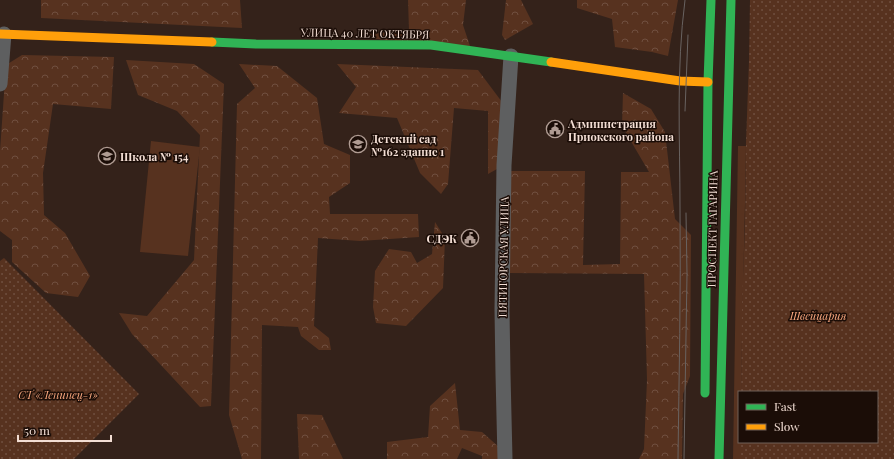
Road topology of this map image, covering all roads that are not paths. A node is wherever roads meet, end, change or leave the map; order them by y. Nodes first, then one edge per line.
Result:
1 (712, 0) edge
2 (731, 0) edge
3 (2, 34) edge
4 (511, 56) junction
5 (718, 82) junction
6 (0, 84) edge
7 (705, 404) dead end
8 (505, 459) edge
9 (719, 459) edge

1 - 5 main road, ПРОСПЕКТ ГАГАРИНА
2 - 5 main road, ПРОСПЕКТ ГАГАРИНА
3 - 4 main road, УЛИЦА 40 ЛЕТ ОКТЯБРЯ
3 - 6 street
4 - 5 main road, УЛИЦА 40 ЛЕТ ОКТЯБРЯ
4 - 8 street, ПЯТИГОРСКАЯ УЛИЦА
5 - 7 main road, ПРОСПЕКТ ГАГАРИНА
5 - 9 main road, ПРОСПЕКТ ГАГАРИНА

